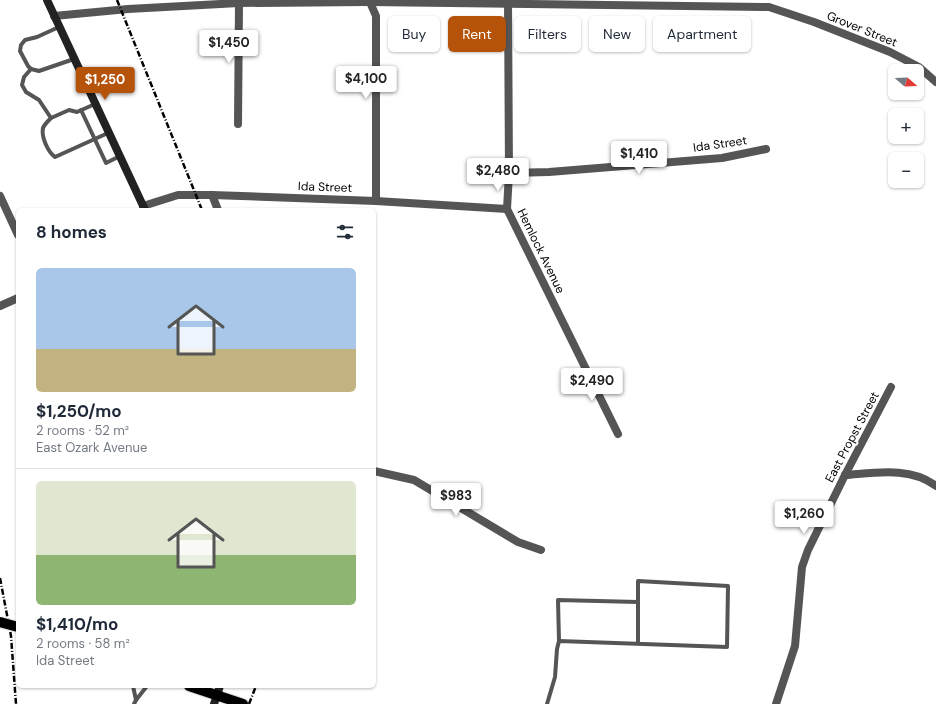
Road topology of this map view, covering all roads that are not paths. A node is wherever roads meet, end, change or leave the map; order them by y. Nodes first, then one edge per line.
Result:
1 (47, 0) edge
2 (369, 1) edge
3 (225, 2) edge
4 (508, 2) edge
5 (644, 2) edge
6 (239, 3) junction
7 (770, 4) edge
8 (54, 16) junction
9 (59, 27) junction
10 (74, 59) junction
11 (31, 70) junction
12 (936, 82) edge
13 (95, 104) junction
14 (81, 110) junction
15 (51, 118) junction
16 (238, 124) dead end
17 (108, 133) junction
18 (95, 139) junction
19 (766, 149) dead end
20 (120, 156) junction
21 (509, 173) junction
22 (212, 195) junction
23 (0, 196) edge
24 (376, 201) junction
25 (144, 208) edge
26 (217, 208) edge
27 (507, 209) junction
28 (16, 230) edge
29 (16, 299) edge
30 (0, 306) edge
31 (892, 387) dead end
32 (618, 434) dead end
33 (376, 471) edge
34 (845, 475) junction
35 (936, 486) edge
36 (541, 550) dead end
37 (638, 602) junction
38 (0, 622) edge
39 (16, 626) edge
40 (559, 641) junction
41 (638, 644) junction
42 (133, 688) edge
43 (146, 688) edge
44 (195, 688) edge
45 (217, 695) edge
46 (135, 702) edge
47 (242, 704) edge
48 (547, 704) edge
49 (776, 704) edge

1 - 8 main road
2 - 4 street, Grover Street
2 - 6 street, Grover Street
2 - 24 street
3 - 6 street, Grover Street
3 - 8 street, Grover Street
4 - 5 street, Grover Street
4 - 21 street, Hemlock Avenue
5 - 7 street, Grover Street
6 - 16 street
7 - 12 street, Grover Street
8 - 9 main road
9 - 10 main road
9 - 11 lane
10 - 11 lane
10 - 13 main road
11 - 15 lane
13 - 14 lane
13 - 17 main road
14 - 15 lane
14 - 18 lane
15 - 18 lane
17 - 18 lane
17 - 20 main road
18 - 20 lane
19 - 21 street, Ida Street
20 - 25 main road
21 - 27 street, Hemlock Avenue
22 - 24 street, Ida Street
22 - 25 street, Ida Street
22 - 26 street
23 - 28 street
24 - 27 street, Ida Street
27 - 32 street, Hemlock Avenue
29 - 30 street
31 - 34 street, East Propst Street
33 - 36 street
34 - 35 street
34 - 49 street, East Propst Street
37 - 40 lane
37 - 41 lane
37 - 41 lane
38 - 39 main road, bridge
40 - 41 lane
40 - 48 lane
42 - 46 lane
43 - 46 lane
44 - 45 main road
45 - 47 main road

